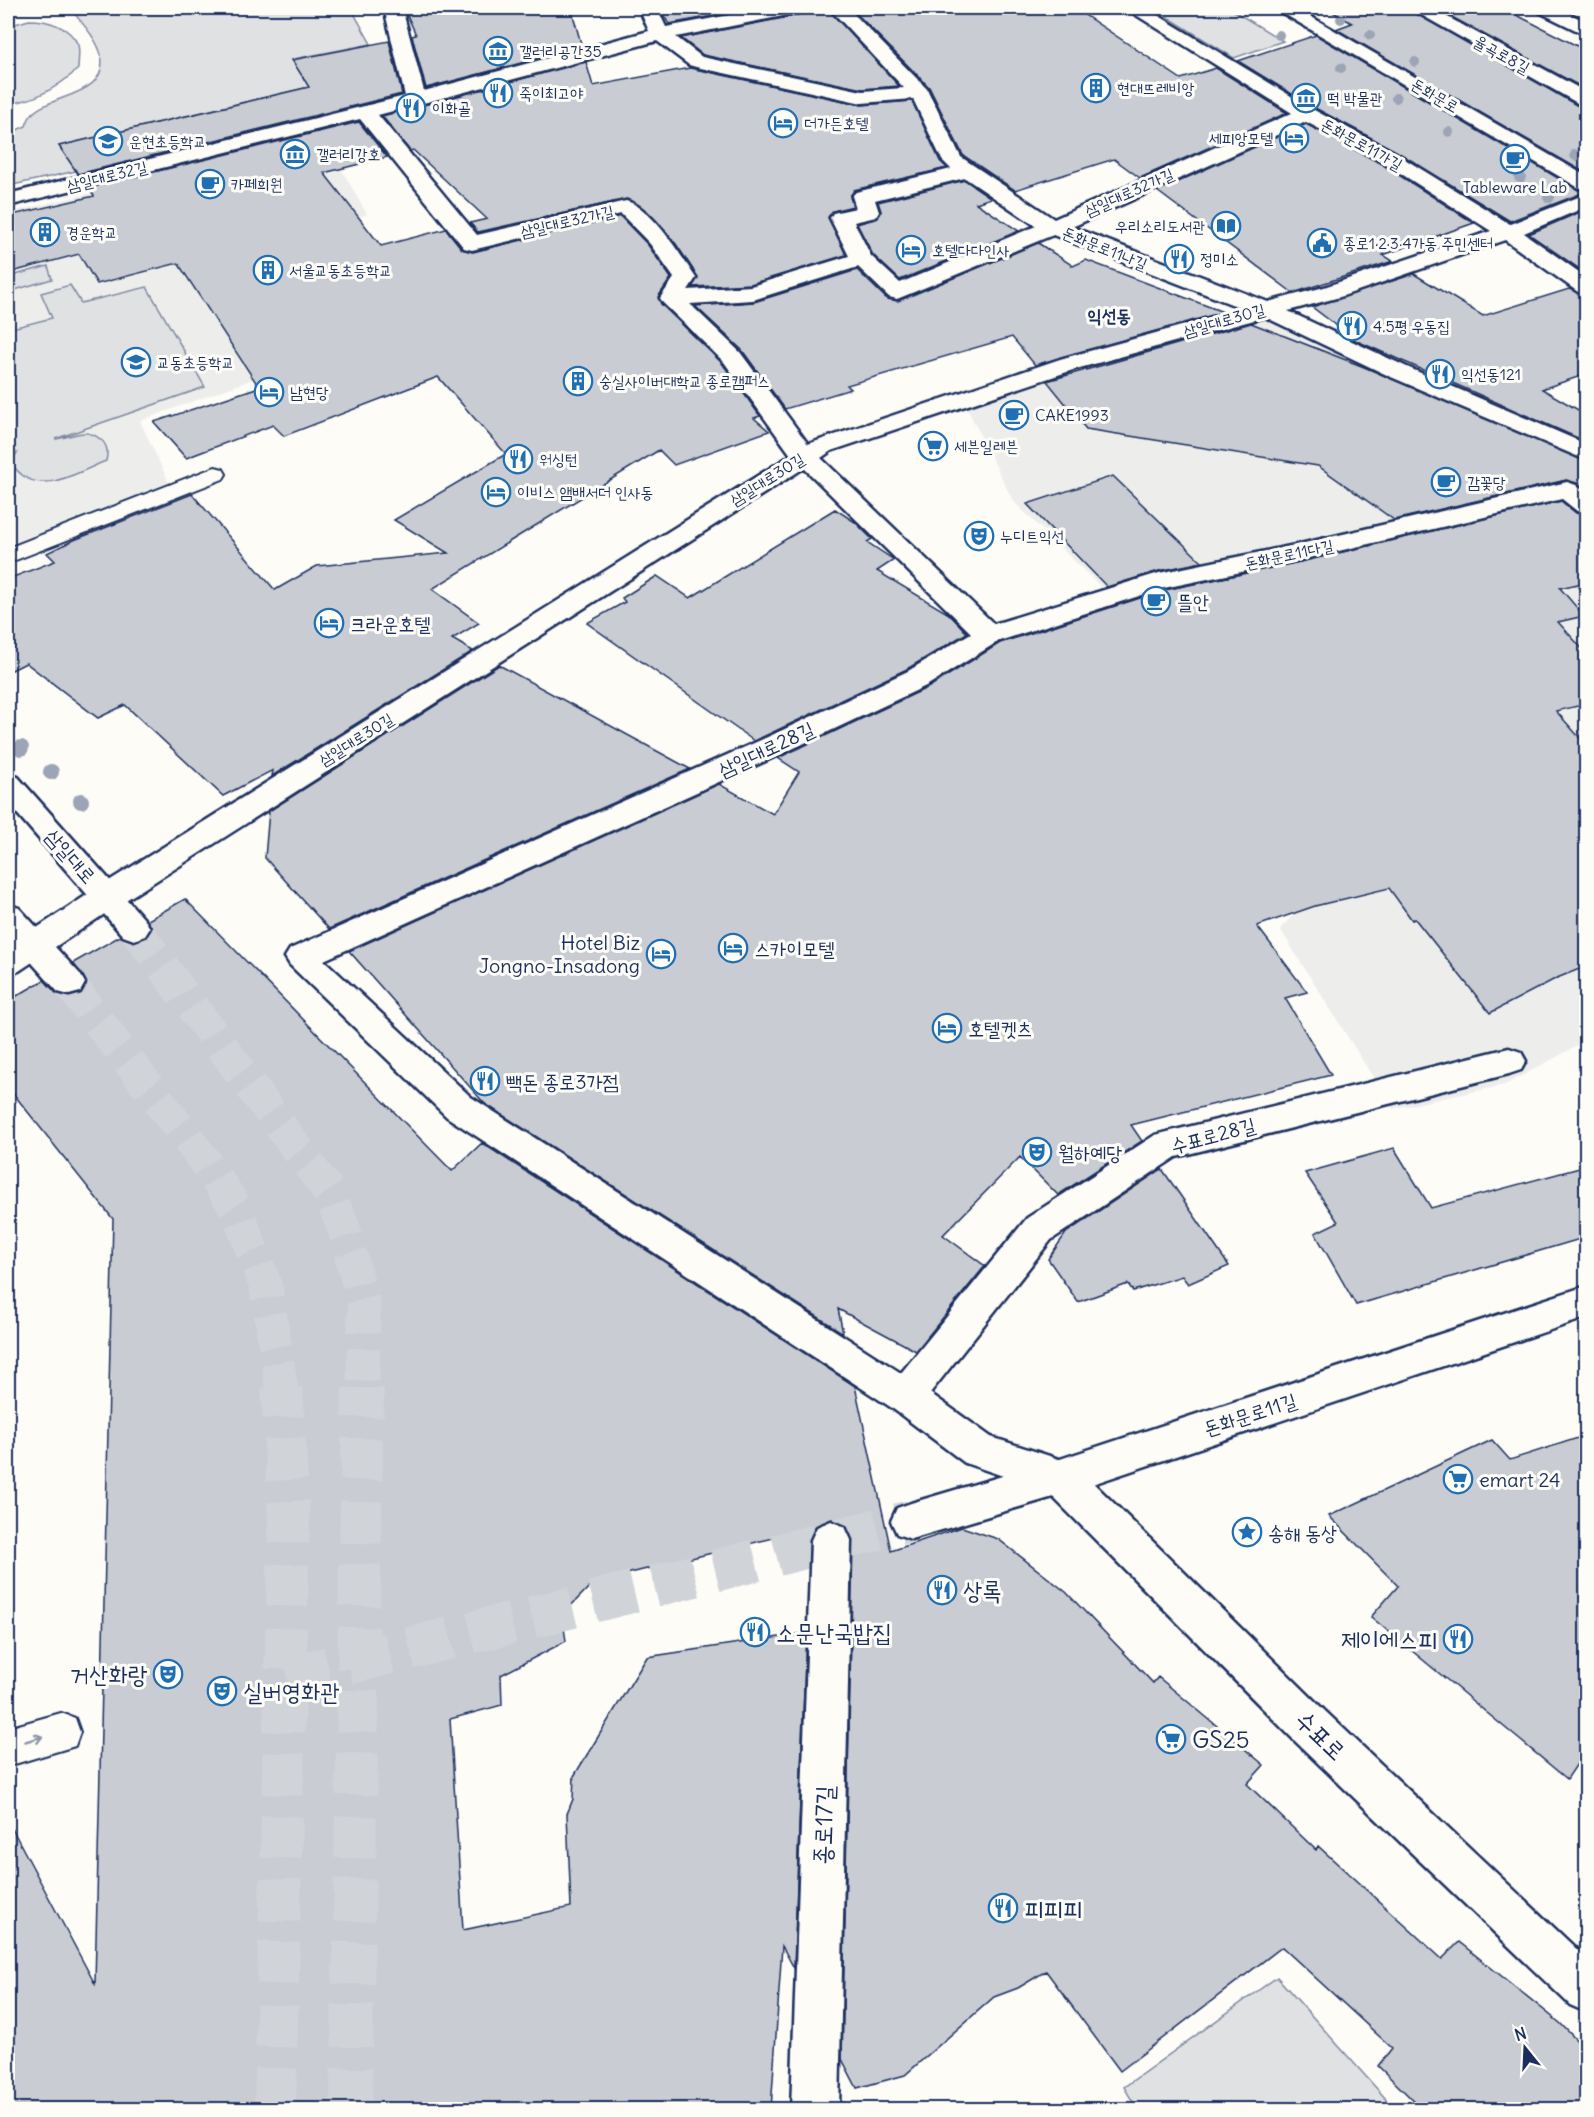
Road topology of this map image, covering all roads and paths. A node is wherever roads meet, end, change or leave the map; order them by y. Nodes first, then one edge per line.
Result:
1 (393, 8) edge
2 (648, 8) edge
3 (793, 8) edge
4 (838, 8) edge
5 (1134, 8) edge
6 (1283, 8) edge
7 (1418, 8) edge
8 (1546, 8) edge
9 (1587, 29) edge
10 (660, 34) junction
11 (920, 93) junction
12 (416, 99) junction
13 (1587, 100) edge
14 (365, 112) junction
15 (1307, 114) junction
16 (968, 171) junction
17 (1587, 184) edge
18 (8, 200) edge
19 (1587, 200) edge
20 (1050, 226) junction
21 (1508, 232) junction
22 (862, 259) junction
23 (1587, 287) edge
24 (671, 298) junction
25 (1265, 309) junction
26 (1587, 453) edge
27 (804, 455) junction
28 (215, 474) dead end
29 (1587, 506) edge
30 (8, 556) edge
31 (989, 635) junction
32 (8, 784) edge
33 (107, 897) junction
34 (8, 916) edge
35 (134, 928) tunnel mouth
36 (35, 946) junction
37 (8, 963) edge
38 (69, 983) tunnel mouth
39 (1509, 1061) dead end
40 (1587, 1302) edge
41 (905, 1395) junction
42 (1060, 1477) junction
43 (911, 1521) tunnel mouth
44 (831, 1540) dead end
45 (61, 1732) dead end
46 (8, 1747) edge
47 (1587, 1989) edge
48 (815, 2109) edge

1 - 12 street
2 - 10 street
3 - 10 street, 삼일대로32길
4 - 11 street
5 - 15 street, 돈화문로11가길
6 - 17 street, 돈화문로
7 - 13 street, 율곡로8길
8 - 9 street
10 - 11 street
10 - 12 street, 삼일대로32길
11 - 16 street, 돈화문로11나길
12 - 14 street, 삼일대로32길
14 - 18 street, 삼일대로32길
14 - 24 street, 삼일대로32가길
15 - 20 street, 삼일대로32가길
15 - 21 street, 돈화문로11가길
16 - 20 street, 돈화문로11나길
16 - 22 street, 삼일대로32가길
19 - 21 street, 삼일대로30길
20 - 22 street, 삼일대로32가길
20 - 25 street, 돈화문로11나길
21 - 23 street, 돈화문로11가길
21 - 25 street, 삼일대로30길
22 - 24 street
24 - 27 street
25 - 26 street, 돈화문로11나길
25 - 27 street, 삼일대로30길
27 - 31 street
27 - 33 street, 삼일대로30길
28 - 30 lane
29 - 31 street, 돈화문로11다길
31 - 41 street, 삼일대로28길
32 - 33 street, 삼일대로
33 - 35 street, 삼일대로
33 - 36 street, 삼일대로30길
34 - 36 street
36 - 37 street, 삼일대로30길
36 - 38 street
39 - 41 street, 수표로28길
40 - 42 street, 돈화문로11길
41 - 42 street
42 - 43 street, 돈화문로11길
42 - 47 street, 수표로
44 - 48 street, 종로17길
46 -> 45 lane

